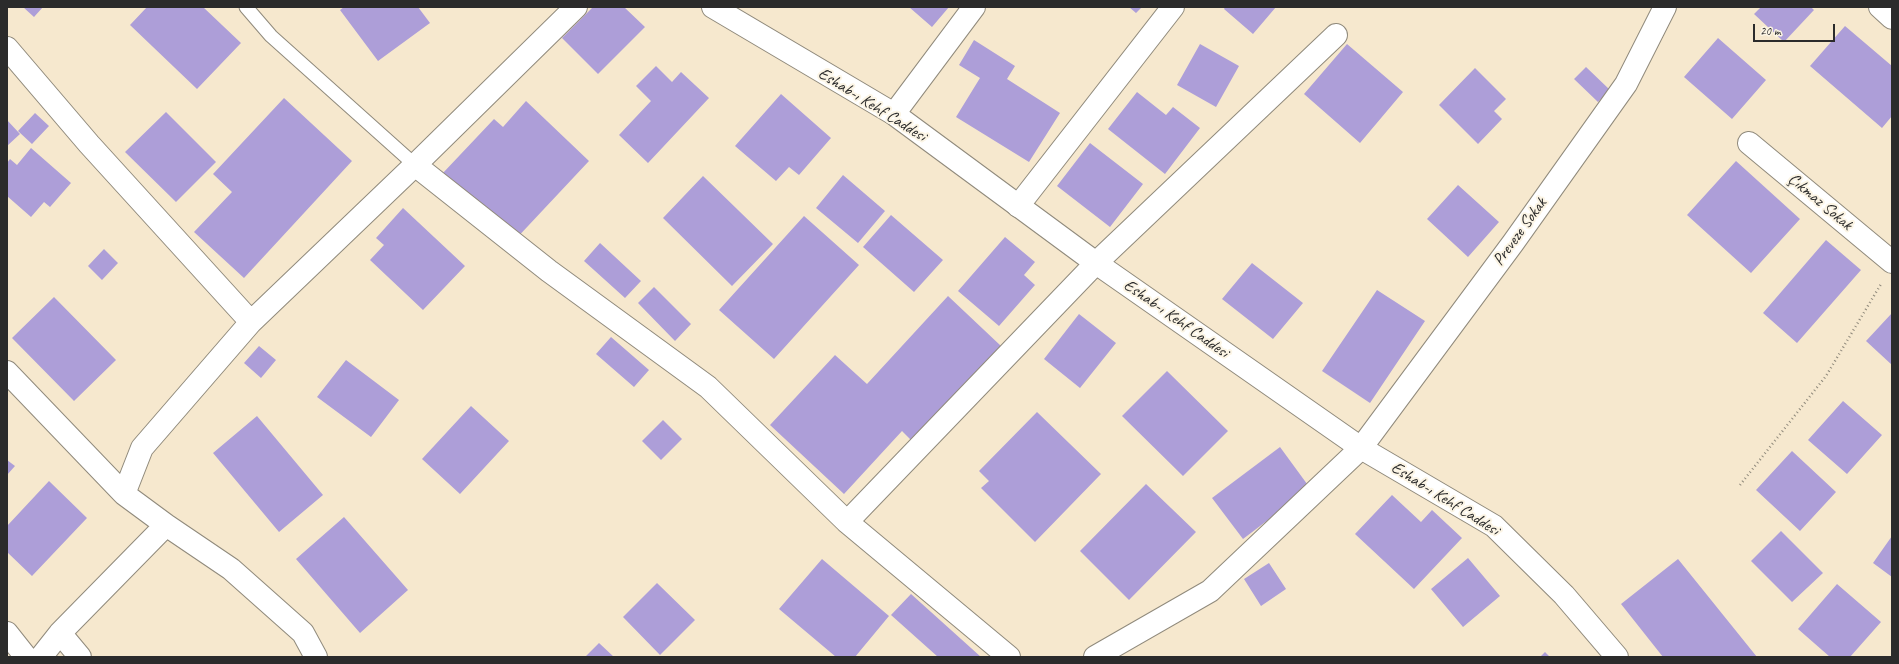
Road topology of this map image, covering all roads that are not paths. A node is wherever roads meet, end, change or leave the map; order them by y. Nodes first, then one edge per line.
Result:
1 (246, 7) edge
2 (576, 7) edge
3 (712, 7) edge
4 (974, 7) edge
5 (1173, 7) edge
6 (1665, 7) edge
7 (1880, 7) edge
8 (1892, 18) edge
9 (1336, 35) dead end
10 (7, 48) edge
11 (894, 114) junction
12 (1749, 143) dead end
13 (415, 165) junction
14 (1018, 206) junction
15 (1096, 263) junction
16 (1888, 270) edge
17 (251, 322) junction
18 (7, 372) edge
19 (1361, 448) junction
20 (124, 494) junction
21 (847, 522) junction
22 (166, 525) junction
23 (7, 633) edge
24 (60, 633) junction
25 (26, 657) edge
26 (41, 657) edge
27 (80, 657) edge
28 (316, 657) edge
29 (1009, 657) edge
30 (1096, 657) edge
31 (1617, 657) edge

1 - 13 lane
2 - 13 street
3 - 11 street, Eshab-ı Kehf Caddesi
4 - 11 street
5 - 14 street
6 - 19 street, Preveze Sokak
7 - 8 street
9 - 15 street
10 - 17 street
11 - 14 street, Eshab-ı Kehf Caddesi
12 - 16 street, Çıkmaz Sokak
13 - 17 street
13 - 21 street
14 - 15 street, Eshab-ı Kehf Caddesi
15 - 19 street, Eshab-ı Kehf Caddesi
15 - 21 street
17 - 20 street
18 - 20 street
19 - 30 street, Preveze Sokak
19 - 31 street, Eshab-ı Kehf Caddesi
20 - 22 street
21 - 29 street
22 - 24 street
22 - 28 street
23 - 25 street
24 - 26 street
24 - 27 street

